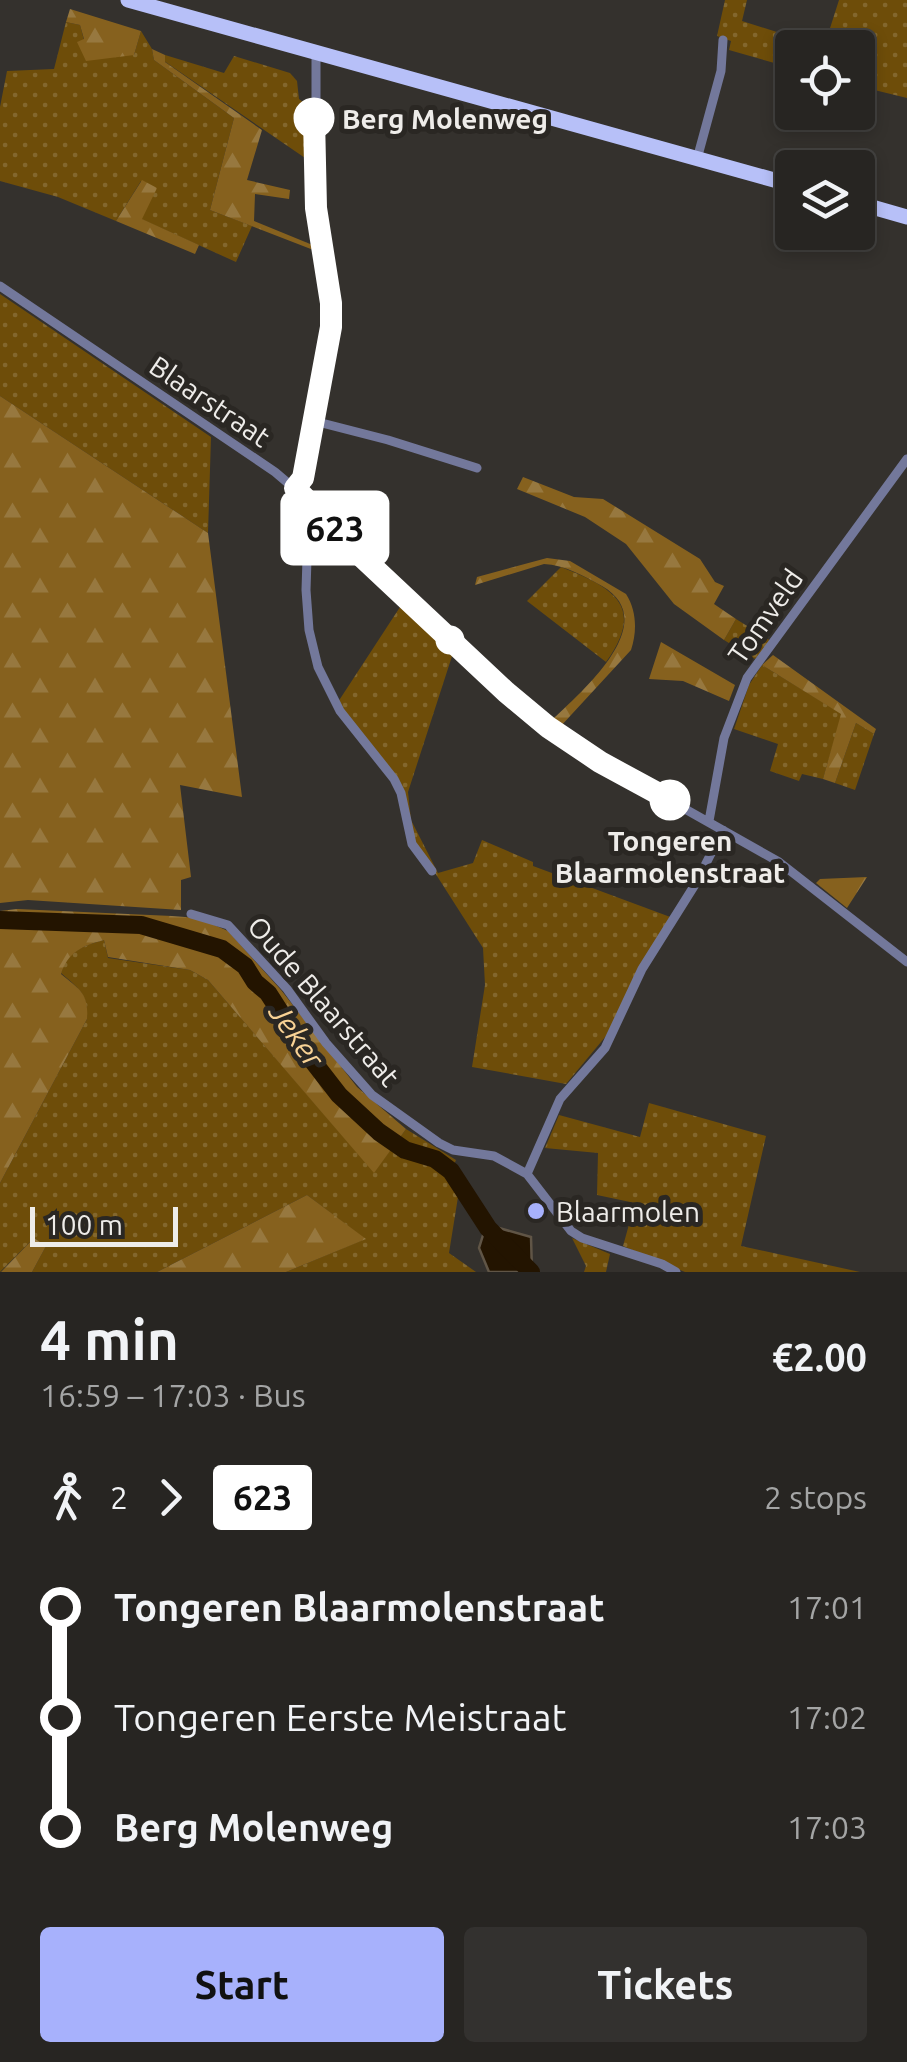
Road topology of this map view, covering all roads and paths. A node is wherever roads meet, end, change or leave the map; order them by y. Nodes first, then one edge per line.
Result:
1 (128, 0) edge
2 (723, 40) dead end
3 (316, 52) junction
4 (697, 159) junction
5 (775, 180) edge
6 (875, 208) edge
7 (907, 217) edge
8 (0, 286) edge
9 (314, 422) junction
10 (907, 459) edge
11 (477, 468) dead end
12 (295, 488) junction
13 (316, 507) junction
14 (710, 821) junction
15 (723, 830) junction
16 (432, 870) dead end
17 (191, 914) dead end
18 (907, 962) edge
19 (528, 1174) junction
20 (676, 1272) edge

1 - 3 main road
2 - 4 street
3 - 4 main road
3 - 9 street
4 - 5 main road
6 - 7 main road
8 - 12 street, Blaarstraat
9 - 11 street
9 - 12 street
10 - 14 street, Tomveld
12 - 13 street, Blaarstraat
13 - 14 street, Blaarstraat
13 - 16 street
14 - 15 street, Blaarstraat
15 - 18 street, Blaarstraat
15 - 19 street
17 - 19 street, Oude Blaarstraat
19 - 20 street

